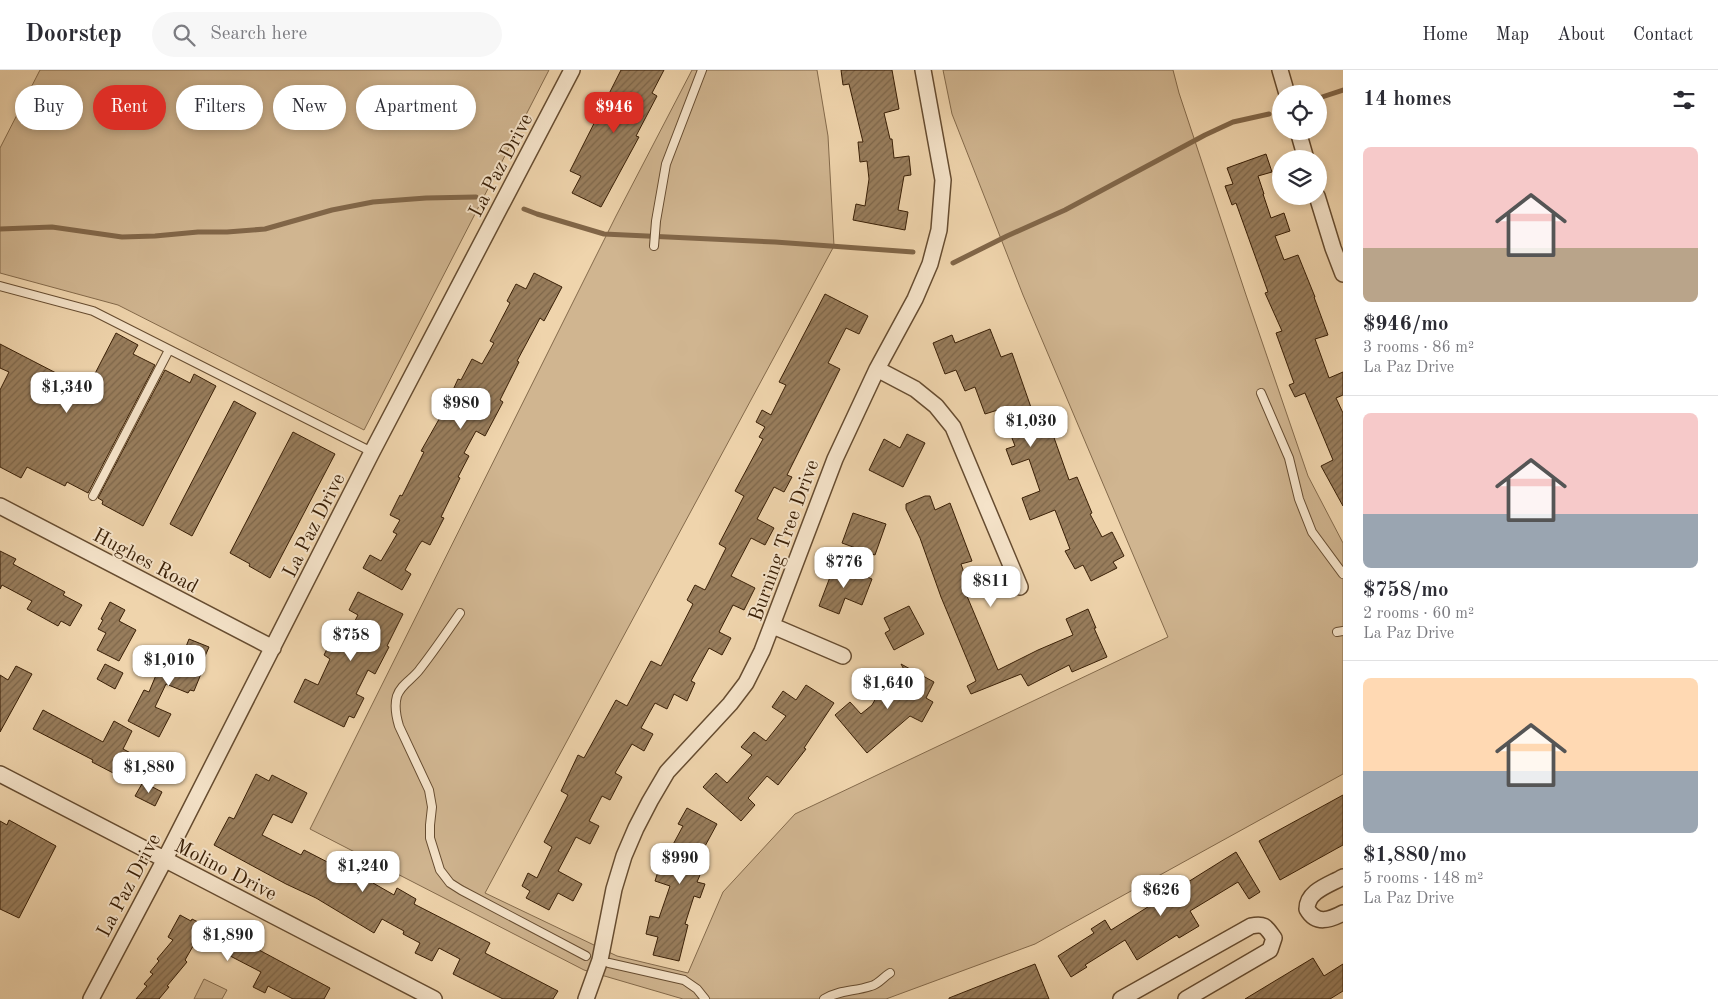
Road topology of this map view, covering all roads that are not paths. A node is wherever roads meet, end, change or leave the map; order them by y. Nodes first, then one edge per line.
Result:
1 (572, 70) edge
2 (702, 70) edge
3 (924, 70) edge
4 (1280, 70) edge
5 (1284, 85) edge
6 (1320, 205) edge
7 (654, 246) dead end
8 (1343, 274) edge
9 (0, 286) edge
10 (169, 350) junction
11 (877, 369) junction
12 (1261, 393) dead end
13 (372, 452) junction
14 (93, 496) dead end
15 (0, 506) edge
16 (1343, 574) edge
17 (1020, 587) dead end
18 (460, 613) dead end
19 (773, 626) junction
20 (272, 648) junction
21 (843, 656) dead end
22 (0, 774) edge
23 (165, 859) junction
24 (1343, 877) edge
25 (1343, 913) edge
26 (586, 956) dead end
27 (609, 963) dead end
28 (890, 973) dead end
29 (1203, 995) edge
30 (91, 999) edge
31 (434, 999) edge
32 (586, 999) edge
33 (705, 999) edge
34 (824, 999) edge
35 (1121, 999) edge
36 (1186, 999) edge

1 - 13 street, La Paz Drive
2 - 7 lane
3 - 11 street, Burning Tree Drive
4 - 5 street
6 - 8 street
9 - 10 lane
10 - 13 lane
10 - 14 lane
11 - 17 street
11 - 19 street, Burning Tree Drive
12 - 16 lane
13 - 20 street, La Paz Drive
15 - 20 street, Hughes Road
18 - 26 lane
19 - 21 street
19 - 32 street, Burning Tree Drive
20 - 23 street, La Paz Drive
22 - 23 street, Molino Drive
23 - 30 street, La Paz Drive
23 - 31 street, Molino Drive
24 - 25 street
27 - 33 lane
28 - 34 lane
29 - 35 street
29 - 36 street

